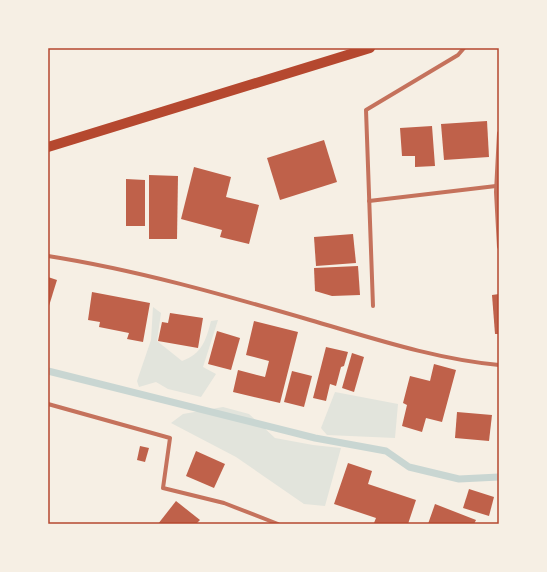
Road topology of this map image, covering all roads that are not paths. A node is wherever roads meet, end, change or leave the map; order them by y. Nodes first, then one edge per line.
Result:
1 (370, 48) edge
2 (464, 48) edge
3 (499, 133) edge
4 (48, 147) edge
5 (496, 186) junction
6 (369, 201) junction
7 (499, 247) edge
8 (48, 256) edge
9 (373, 306) dead end
10 (499, 365) edge
11 (48, 404) edge
12 (278, 524) edge

1 - 4 main road
2 - 6 street
3 - 5 street
5 - 6 street
5 - 7 street
6 - 9 street
8 - 10 street
11 - 12 street

